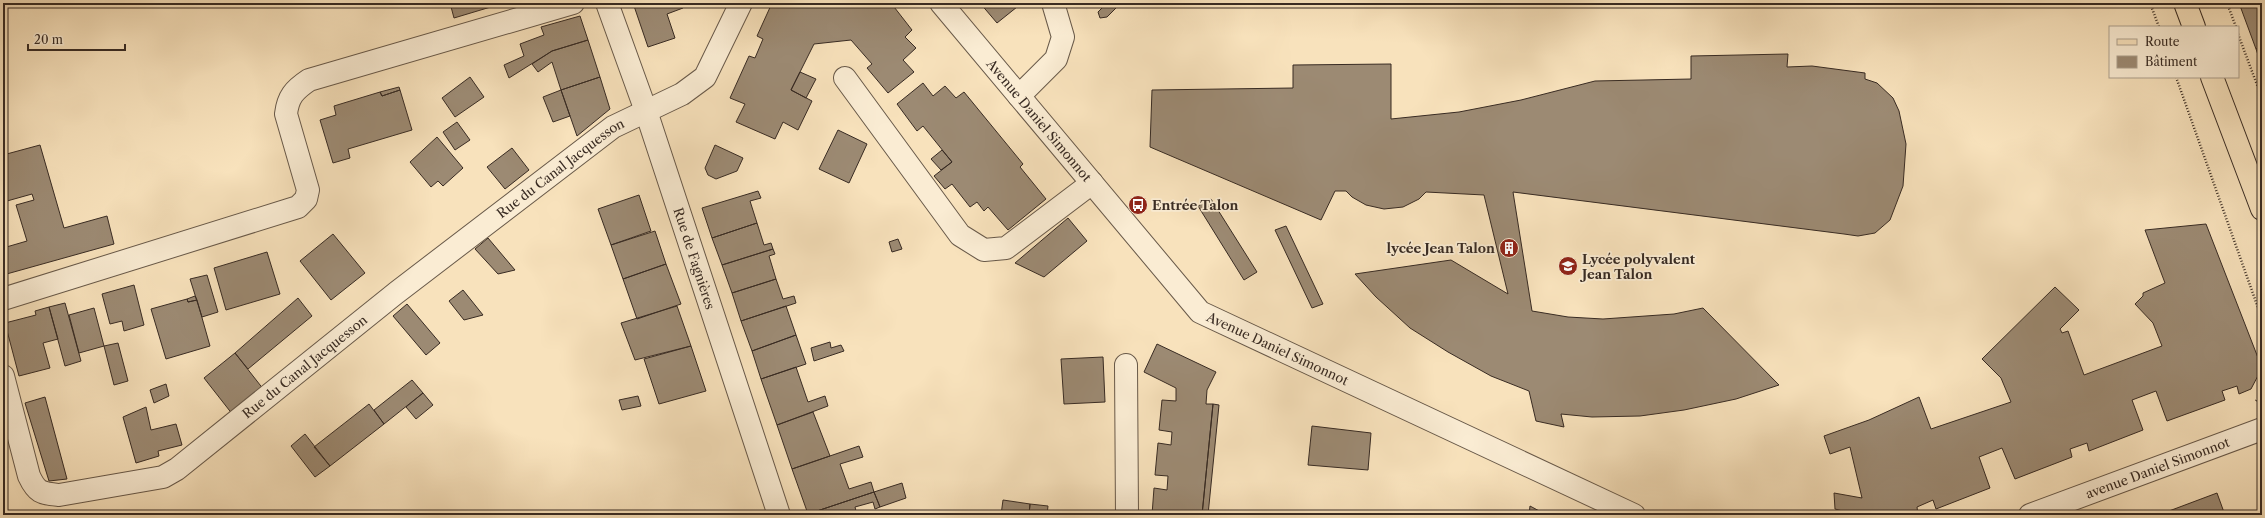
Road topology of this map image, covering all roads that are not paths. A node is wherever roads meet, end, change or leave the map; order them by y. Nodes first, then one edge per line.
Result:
1 (574, 3) edge
2 (606, 3) edge
3 (741, 3) edge
4 (941, 3) edge
5 (1053, 3) edge
6 (2185, 3) edge
7 (2194, 26) edge
8 (844, 78) dead end
9 (2212, 78) edge
10 (1019, 96) junction
11 (646, 111) junction
12 (1092, 183) junction
13 (2262, 209) edge
14 (3, 299) edge
15 (1126, 365) dead end
16 (3, 376) edge
17 (2262, 429) edge
18 (779, 515) edge
19 (1127, 515) edge
20 (1634, 515) edge
21 (2030, 515) edge

1 - 14 street
2 - 11 street, Rue de Fagnières
3 - 11 street
4 - 10 street, Avenue Daniel Simonnot
5 - 10 street
6 - 7 main road
8 - 12 street
9 - 13 main road
10 - 12 street, Avenue Daniel Simonnot
11 - 16 street, Rue du Canal Jacquesson
11 - 18 street, Rue de Fagnières
12 - 20 street, Avenue Daniel Simonnot
15 - 19 street
17 - 21 street, avenue Daniel Simonnot

